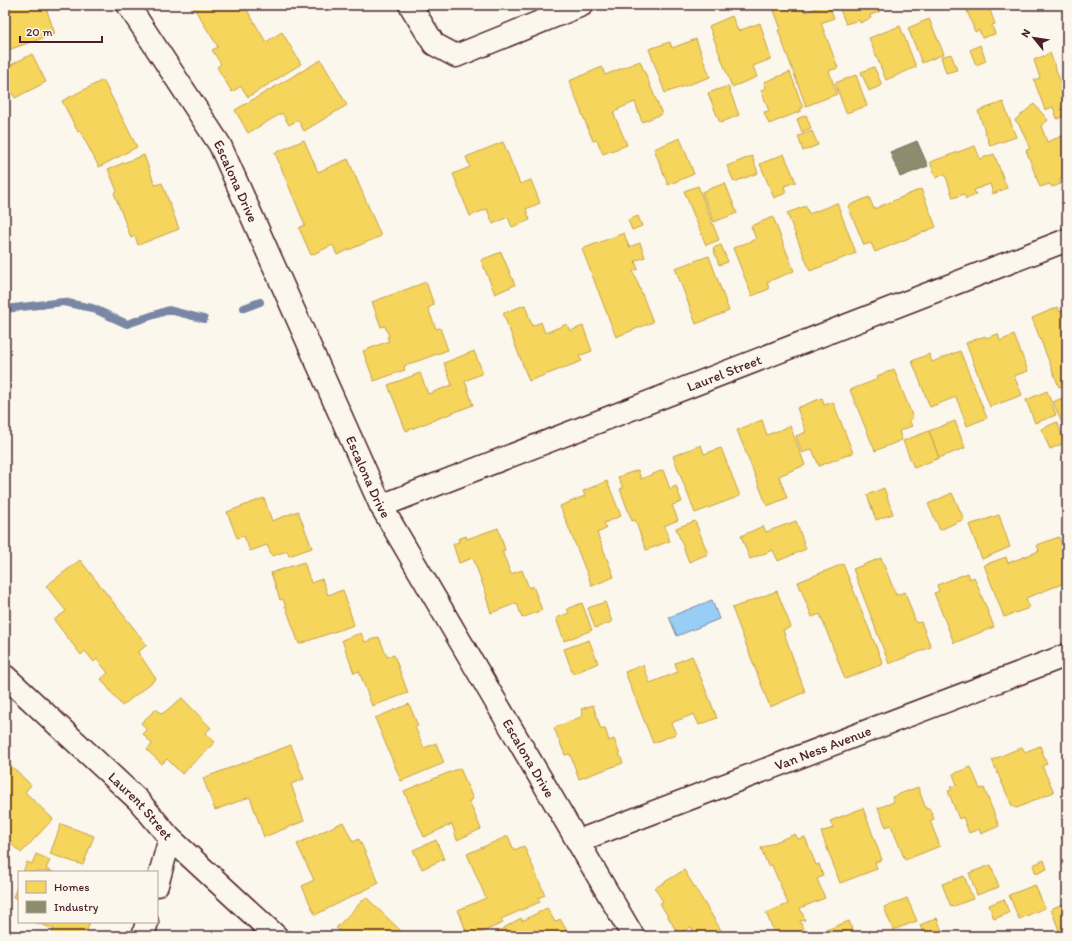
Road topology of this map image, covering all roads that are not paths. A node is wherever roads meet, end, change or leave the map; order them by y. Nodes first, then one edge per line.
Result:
1 (128, 5) edge
2 (410, 5) edge
3 (582, 5) edge
4 (1067, 240) edge
5 (381, 506) junction
6 (1067, 655) edge
7 (5, 676) edge
8 (170, 838) junction
9 (578, 841) junction
10 (158, 882) edge
11 (147, 923) edge
12 (143, 936) edge
13 (276, 936) edge
14 (633, 936) edge

1 - 5 street, Escalona Drive
2 - 3 street
4 - 5 street, Laurel Street
5 - 9 street, Escalona Drive
6 - 9 street, Van Ness Avenue
7 - 8 street, Laurent Street
8 - 10 street
8 - 13 street, Laurent Street
9 - 14 street, Escalona Drive
11 - 12 street

